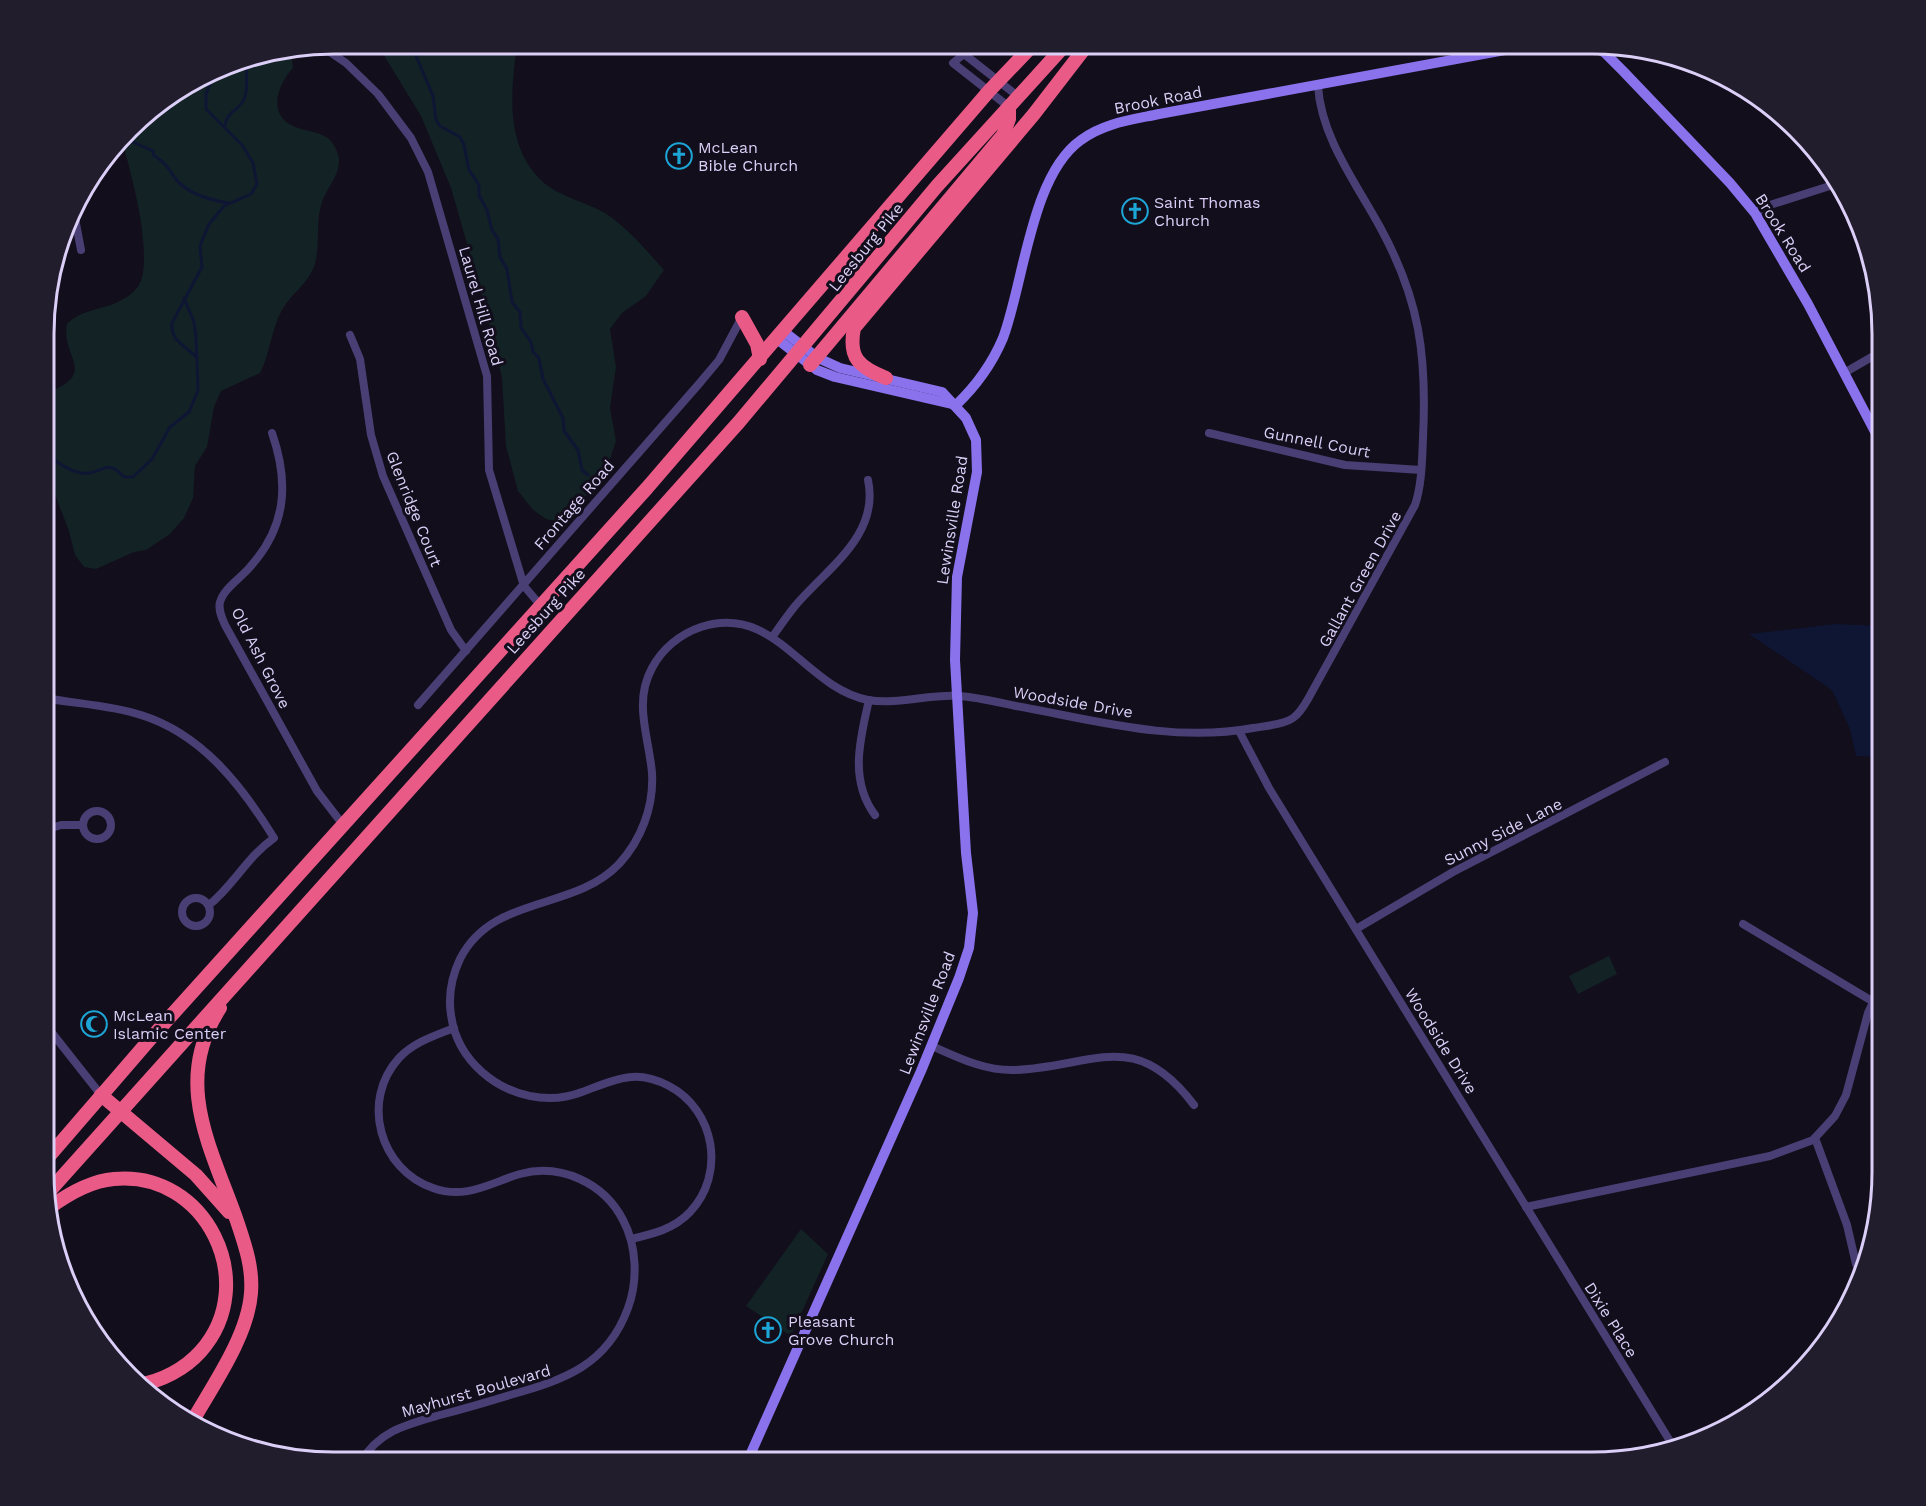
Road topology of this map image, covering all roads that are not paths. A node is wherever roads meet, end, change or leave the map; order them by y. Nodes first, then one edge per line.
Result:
1 (333, 54) edge
2 (964, 54) joint
3 (1024, 54) edge
4 (1057, 54) edge
5 (1080, 54) edge
6 (1485, 54) edge
7 (1607, 55) edge
8 (999, 80) junction
9 (1317, 86) junction
10 (989, 91) junction
11 (1014, 102) junction
12 (1830, 186) edge
13 (1755, 213) junction
14 (76, 225) edge
15 (81, 250) dead end
16 (742, 317) joint
17 (350, 335) dead end
18 (780, 335) junction
19 (800, 351) junction
20 (1872, 357) edge
21 (760, 359) junction
22 (813, 360) junction
23 (1845, 373) junction
24 (886, 378) junction
25 (956, 405) junction
26 (1872, 426) edge
27 (272, 433) dead end
28 (1209, 433) dead end
29 (1421, 470) junction
30 (868, 480) dead end
31 (524, 586) junction
32 (541, 606) junction
33 (773, 636) junction
34 (466, 651) junction
35 (957, 696) junction
36 (54, 699) edge
37 (869, 700) junction
38 (418, 705) dead end
39 (1239, 731) junction
40 (1665, 762) dead end
41 (875, 814) dead end
42 (83, 825) dead end
43 (344, 826) junction
44 (54, 827) edge
45 (208, 905) dead end
46 (1743, 924) dead end
47 (1356, 929) junction
48 (249, 968) junction
49 (1872, 1001) joint
50 (454, 1028) junction
51 (54, 1035) edge
52 (932, 1046) junction
53 (101, 1095) junction
54 (1194, 1105) dead end
55 (119, 1111) junction
56 (1815, 1138) junction
57 (54, 1147) edge
58 (55, 1185) edge
59 (56, 1204) edge
60 (1526, 1207) junction
61 (240, 1229) junction
62 (631, 1239) junction
63 (1856, 1264) dead end
64 (148, 1382) edge
65 (195, 1416) edge
66 (1670, 1441) edge
67 (369, 1452) edge
68 (751, 1452) edge

1 - 31 street, Laurel Hill Road
2 - 8 street
2 - 10 street
3 - 8 highway, Leesburg Pike
4 - 11 highway, Leesburg Pike
5 - 24 highway
6 - 9 main road, Brook Road
7 - 13 main road, Brook Road
8 - 10 highway, Leesburg Pike
8 - 11 street
9 - 25 main road, Brook Road
9 - 29 street, Gallant Green Drive
10 - 11 street
10 - 18 highway, Leesburg Pike
11 - 19 highway, Leesburg Pike
11 - 22 highway
12 - 13 street
13 - 23 main road, Brook Road
14 - 15 street
16 - 21 highway
16 - 31 street, Frontage Road
17 - 34 street, Glenridge Court
18 - 19 main road, Lewinsville Road
18 - 21 highway, Leesburg Pike
19 - 22 main road, Lewinsville Road
19 - 48 highway, Leesburg Pike
20 - 23 street
21 - 32 highway, Leesburg Pike
22 - 24 main road, Lewinsville Road
22 - 25 main road, Lewinsville Road
23 - 26 main road, Brook Road
24 - 25 main road, Lewinsville Road
25 - 35 main road, Lewinsville Road
27 - 43 street, Old Ash Grove
28 - 29 street, Gunnell Court
29 - 39 street, Gallant Green Drive
30 - 33 street
31 - 32 street, Laurel Hill Road
31 - 34 street, Frontage Road
32 - 43 highway, Leesburg Pike
33 - 37 street
33 - 50 street
34 - 38 street, Frontage Road
35 - 37 street, Woodside Drive
35 - 39 street, Woodside Drive
35 - 52 main road, Lewinsville Road
36 - 45 street
37 - 41 street
39 - 47 street, Woodside Drive
40 - 47 street, Sunny Side Lane
42 - 44 street
43 - 53 highway, Leesburg Pike
46 - 49 street
47 - 60 street, Woodside Drive
48 - 55 highway, Leesburg Pike
48 - 61 highway
49 - 56 street
50 - 62 street, Mayhurst Boulevard
50 - 62 street
51 - 53 street
52 - 54 street
52 - 68 main road, Lewinsville Road
53 - 55 highway
53 - 57 highway, Leesburg Pike
55 - 58 highway, Leesburg Pike
55 - 61 highway
56 - 60 street
56 - 63 street
59 - 64 highway
60 - 66 street, Dixie Place
61 - 65 highway
62 - 67 street, Mayhurst Boulevard

